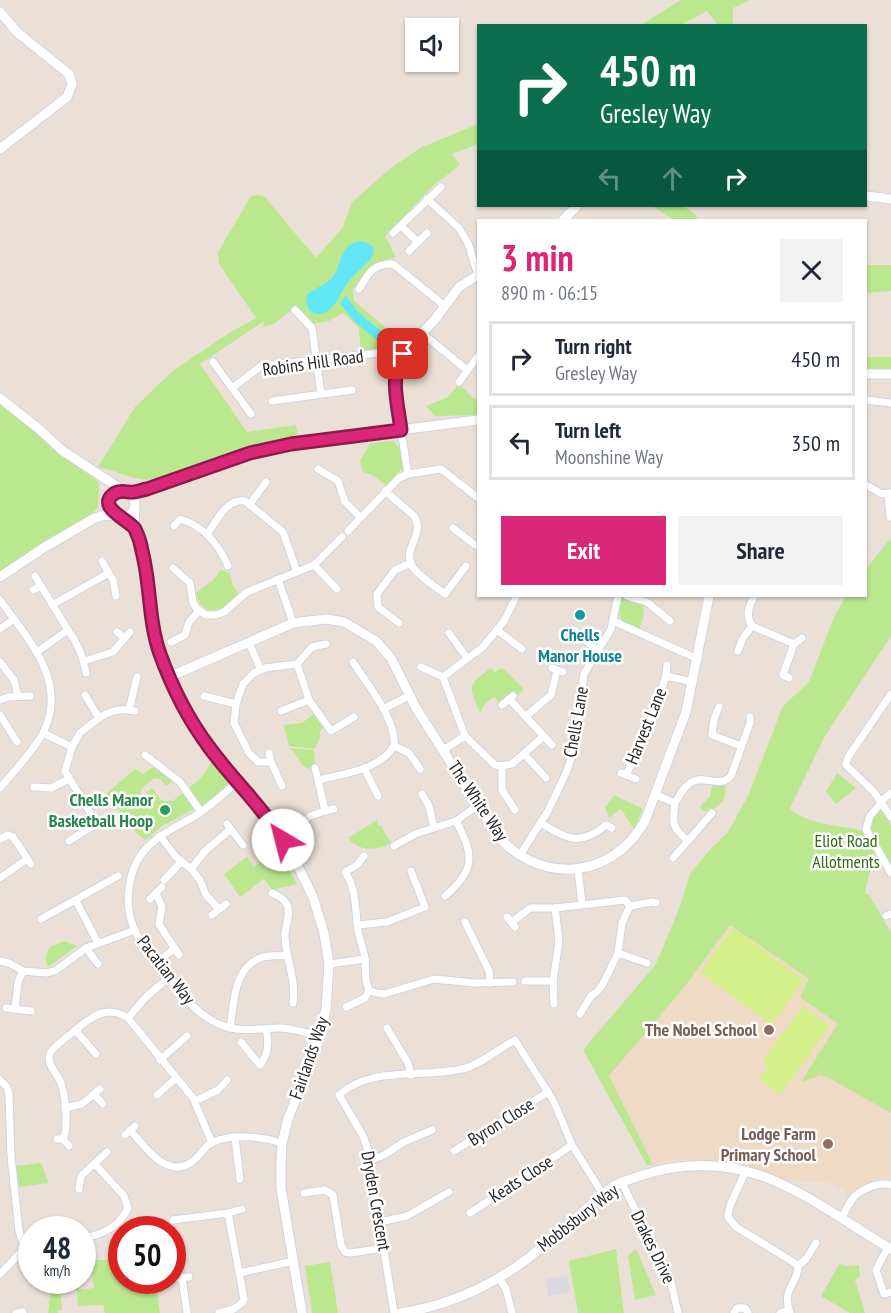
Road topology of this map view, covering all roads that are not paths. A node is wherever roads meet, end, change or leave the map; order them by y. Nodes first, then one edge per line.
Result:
1 (0, 12) edge
2 (0, 149) edge
3 (441, 187) dead end
4 (867, 196) edge
5 (427, 199) junction
6 (891, 199) edge
7 (401, 226) junction
8 (427, 233) dead end
9 (393, 234) dead end
10 (418, 242) junction
11 (409, 251) dead end
12 (477, 272) edge
13 (477, 276) edge
14 (359, 289) dead end
15 (445, 306) junction
16 (295, 310) dead end
17 (422, 333) junction
18 (477, 357) edge
19 (317, 359) junction
20 (213, 362) dead end
21 (398, 362) junction
22 (467, 370) junction
23 (867, 374) edge
24 (891, 374) edge
25 (459, 382) dead end
26 (232, 388) junction
27 (352, 390) dead end
28 (321, 394) junction
29 (0, 398) edge
30 (867, 400) edge
31 (272, 401) dead end
32 (891, 403) edge
33 (251, 414) dead end
34 (477, 420) edge
35 (401, 430) junction
36 (318, 469) dead end
37 (408, 474) junction
38 (105, 480) junction
39 (266, 482) dead end
40 (867, 486) edge
41 (147, 489) junction
42 (385, 491) junction
43 (127, 492) junction
44 (477, 494) edge
45 (890, 494) edge
46 (110, 499) junction
47 (250, 504) junction
48 (135, 506) junction
49 (118, 516) junction
50 (360, 517) junction
51 (890, 517) edge
52 (93, 519) junction
53 (174, 526) dead end
54 (134, 528) junction
55 (453, 528) dead end
56 (348, 531) dead end
57 (207, 535) junction
58 (342, 537) dead end
59 (477, 544) edge
60 (102, 561) dead end
61 (411, 563) junction
62 (314, 565) junction
63 (228, 566) dead end
64 (466, 566) dead end
65 (173, 568) dead end
66 (297, 572) junction
67 (109, 573) junction
68 (35, 576) dead end
69 (0, 577) edge
70 (278, 579) junction
71 (41, 586) junction
72 (337, 589) dead end
73 (33, 590) dead end
74 (116, 596) dead end
75 (618, 597) edge
76 (630, 597) edge
77 (709, 597) edge
78 (754, 597) edge
79 (518, 598) edge
80 (0, 600) edge
81 (52, 605) junction
82 (199, 611) junction
83 (14, 619) junction
84 (612, 621) junction
85 (670, 621) dead end
86 (292, 623) junction
87 (399, 623) dead end
88 (752, 626) junction
89 (0, 628) edge
90 (68, 630) junction
91 (497, 630) junction
92 (574, 630) dead end
93 (117, 632) dead end
94 (802, 638) dead end
95 (450, 639) dead end
96 (171, 642) dead end
97 (249, 643) junction
98 (326, 644) dead end
99 (794, 645) junction
100 (517, 648) dead end
101 (597, 650) junction
102 (738, 651) dead end
103 (37, 652) junction
104 (467, 658) junction
105 (698, 659) junction
106 (84, 661) junction
107 (0, 662) edge
108 (353, 662) dead end
109 (297, 664) junction
110 (667, 665) dead end
111 (422, 668) dead end
112 (261, 670) junction
113 (557, 670) dead end
114 (86, 673) dead end
115 (666, 676) junction
116 (137, 677) dead end
117 (169, 677) junction
118 (443, 677) junction
119 (789, 678) dead end
120 (693, 682) junction
121 (891, 694) edge
122 (85, 695) dead end
123 (18, 696) junction
124 (30, 696) dead end
125 (204, 696) dead end
126 (409, 696) junction
127 (0, 700) edge
128 (309, 700) junction
129 (236, 704) junction
130 (502, 705) dead end
131 (719, 707) dead end
132 (383, 710) junction
133 (281, 711) dead end
134 (0, 715) edge
135 (526, 716) junction
136 (354, 717) dead end
137 (750, 717) dead end
138 (99, 718) junction
139 (331, 731) junction
140 (43, 733) junction
141 (322, 736) dead end
142 (465, 736) junction
143 (544, 736) junction
144 (6, 740) dead end
145 (552, 745) dead end
146 (394, 746) junction
147 (741, 746) junction
148 (72, 747) junction
149 (443, 750) junction
150 (269, 753) dead end
151 (524, 754) junction
152 (145, 755) dead end
153 (271, 762) junction
154 (502, 766) junction
155 (315, 768) dead end
156 (364, 768) junction
157 (420, 769) dead end
158 (546, 778) dead end
159 (69, 779) junction
160 (636, 779) dead end
161 (318, 780) junction
162 (237, 782) junction
163 (282, 786) dead end
164 (34, 787) dead end
165 (0, 788) edge
166 (891, 793) edge
167 (422, 794) dead end
168 (656, 795) junction
169 (378, 796) dead end
170 (881, 802) junction
171 (675, 803) junction
172 (478, 805) junction
173 (334, 809) dead end
174 (514, 810) dead end
175 (325, 811) junction
176 (201, 812) junction
177 (712, 813) dead end
178 (891, 817) edge
179 (456, 820) junction
180 (301, 824) dead end
181 (540, 824) junction
182 (434, 828) junction
183 (612, 828) dead end
184 (160, 836) junction
185 (0, 838) edge
186 (69, 841) dead end
187 (688, 841) junction
188 (243, 845) dead end
189 (394, 846) dead end
190 (520, 855) junction
191 (364, 856) dead end
192 (673, 858) dead end
193 (181, 862) junction
194 (191, 869) junction
195 (578, 869) junction
196 (411, 871) dead end
197 (345, 872) junction
198 (891, 873) edge
199 (117, 876) dead end
200 (338, 877) dead end
201 (0, 878) edge
202 (272, 893) dead end
203 (445, 896) dead end
204 (76, 901) junction
205 (656, 903) dead end
206 (226, 904) dead end
207 (582, 904) junction
208 (630, 906) junction
209 (555, 908) junction
210 (219, 909) junction
211 (212, 915) dead end
212 (41, 919) dead end
213 (465, 922) dead end
214 (512, 922) dead end
215 (358, 925) junction
216 (135, 930) junction
217 (98, 943) junction
218 (86, 948) junction
219 (618, 953) junction
220 (288, 955) junction
221 (365, 959) junction
222 (0, 961) edge
223 (157, 962) junction
224 (647, 963) dead end
225 (98, 964) dead end
226 (329, 964) junction
227 (23, 971) junction
228 (169, 977) junction
229 (450, 981) junction
230 (525, 981) dead end
231 (553, 981) junction
232 (513, 982) dead end
233 (490, 983) junction
234 (448, 989) dead end
235 (369, 990) junction
236 (226, 999) dead end
237 (295, 999) dead end
238 (234, 1000) junction
239 (554, 1005) dead end
240 (346, 1007) dead end
241 (6, 1008) dead end
242 (15, 1009) junction
243 (31, 1011) dead end
244 (580, 1014) dead end
245 (128, 1018) junction
246 (230, 1028) junction
247 (387, 1028) dead end
248 (266, 1029) junction
249 (75, 1030) junction
250 (523, 1035) dead end
251 (187, 1036) dead end
252 (320, 1037) junction
253 (515, 1040) junction
254 (241, 1042) dead end
255 (96, 1054) dead end
256 (160, 1060) junction
257 (411, 1075) junction
258 (176, 1078) junction
259 (0, 1080) edge
260 (227, 1080) dead end
261 (334, 1087) dead end
262 (548, 1092) junction
263 (157, 1095) dead end
264 (339, 1095) junction
265 (195, 1101) junction
266 (103, 1104) dead end
267 (65, 1108) junction
268 (130, 1130) dead end
269 (432, 1130) dead end
270 (235, 1138) junction
271 (212, 1143) junction
272 (282, 1143) junction
273 (572, 1145) junction
274 (69, 1146) dead end
275 (454, 1151) dead end
276 (107, 1152) dead end
277 (371, 1160) junction
278 (94, 1164) junction
279 (745, 1171) junction
280 (240, 1179) dead end
281 (622, 1183) junction
282 (891, 1185) edge
283 (79, 1189) dead end
284 (449, 1192) dead end
285 (304, 1193) dead end
286 (604, 1196) junction
287 (242, 1209) dead end
288 (228, 1213) junction
289 (470, 1213) dead end
290 (124, 1216) edge
291 (841, 1219) junction
292 (186, 1220) edge
293 (18, 1222) edge
294 (380, 1222) junction
295 (816, 1243) dead end
296 (384, 1248) junction
297 (890, 1248) edge
298 (18, 1256) edge
299 (294, 1261) junction
300 (798, 1266) junction
301 (239, 1273) junction
302 (0, 1274) edge
303 (499, 1278) junction
304 (891, 1289) edge
305 (184, 1294) edge
306 (244, 1299) junction
307 (250, 1305) dead end
308 (429, 1311) edge
309 (790, 1311) edge
310 (187, 1313) edge
311 (219, 1313) edge
312 (302, 1313) edge
313 (394, 1313) edge
314 (400, 1313) edge
315 (512, 1313) edge
316 (678, 1313) edge
317 (734, 1313) edge
318 (748, 1313) edge
319 (780, 1313) edge

1 - 2 street
3 - 5 street
4 - 6 street
5 - 7 street
5 - 12 street
7 - 9 street
7 - 10 street
8 - 10 street
10 - 11 street
13 - 15 street
14 - 15 street
15 - 17 street
16 - 19 street
17 - 21 street
17 - 22 street
18 - 22 street
19 - 21 street, Robins Hill Road
19 - 26 street, Robins Hill Road
19 - 28 street
20 - 26 street
21 - 35 street
22 - 25 street
23 - 24 street
26 - 33 street
27 - 28 street
28 - 31 street
29 - 38 street
30 - 32 street
34 - 35 street
35 - 37 street
35 - 41 street
36 - 50 street
37 - 42 street
37 - 44 street
38 - 43 street
38 - 46 street
39 - 47 street
40 - 45 street
41 - 43 street
41 - 48 street
42 - 50 street
42 - 61 street
43 - 46 street
43 - 48 street
45 - 51 street
46 - 49 street
46 - 52 street
47 - 57 street
47 - 66 street
48 - 49 street
48 - 54 street, Fairlands Way
49 - 52 street
49 - 54 street
50 - 56 street
52 - 69 street
53 - 57 street
54 - 117 street, Fairlands Way
55 - 59 street
57 - 63 street
58 - 62 street
60 - 67 street
61 - 64 street
61 - 87 street
62 - 66 street
62 - 72 street
65 - 82 street
66 - 70 street
67 - 74 street
67 - 81 street
68 - 71 street
70 - 82 street
70 - 86 street
71 - 73 street
71 - 81 street
75 - 84 street, Chells Lane
76 - 85 street
77 - 105 street, The White Way
78 - 88 street
79 - 91 street
80 - 83 street
81 - 90 street
82 - 96 street
83 - 89 street
83 - 103 street
84 - 101 street, Chells Lane
84 - 105 street
86 - 97 street, The White Way
86 - 126 street, The White Way
88 - 99 street
88 - 102 street
90 - 103 street
90 - 106 street
91 - 100 street
91 - 104 street
92 - 101 street
93 - 106 street
94 - 99 street
95 - 104 street
97 - 112 street
97 - 117 street, The White Way
98 - 109 street
99 - 119 street
101 - 181 street, Chells Lane
103 - 140 street
104 - 118 street
105 - 120 street, The White Way
106 - 114 street
107 - 123 street
108 - 132 street
109 - 112 street
109 - 128 street
110 - 115 street, Harvest Lane
111 - 118 street
112 - 129 street
113 - 135 street
115 - 120 street, Harvest Lane
115 - 160 street, Harvest Lane
116 - 138 street
117 - 162 street, Fairlands Way
118 - 142 street
120 - 168 street, The White Way
121 - 170 street
122 - 138 street
123 - 124 street
123 - 127 street
125 - 129 street
126 - 132 street
126 - 149 street, The White Way
128 - 133 street
128 - 139 street
129 - 153 street
130 - 135 street
131 - 147 street
132 - 146 street
134 - 144 street
135 - 143 street
136 - 139 street
137 - 147 street
138 - 148 street
139 - 141 street
140 - 148 street
140 - 165 street
142 - 149 street
142 - 154 street
143 - 145 street
143 - 151 street
146 - 156 street
146 - 157 street
147 - 171 street
148 - 159 street
149 - 172 street, The White Way
150 - 153 street
151 - 154 street
151 - 158 street
152 - 176 street
153 - 163 street
154 - 174 street
155 - 161 street
156 - 161 street
156 - 169 street
159 - 164 street
159 - 186 street
161 - 175 street
162 - 176 street, Pacatian Way
162 - 226 street, Fairlands Way
166 - 170 street
167 - 182 street
168 - 171 street
168 - 195 street, The White Way
170 - 178 street
170 - 198 street
171 - 187 street
172 - 179 street
172 - 190 street, The White Way
173 - 175 street
175 - 180 street
176 - 184 street, Pacatian Way
177 - 187 street
179 - 182 street
179 - 203 street
181 - 183 street
181 - 190 street, Chells Lane
182 - 189 street
184 - 193 street
184 - 216 street, Pacatian Way
185 - 201 street
187 - 192 street
188 - 194 street
190 - 195 street, The White Way
191 - 197 street
193 - 194 street
193 - 223 street
194 - 210 street
195 - 207 street
196 - 215 street
197 - 200 street
197 - 215 street
199 - 204 street
202 - 220 street
204 - 212 street
204 - 217 street
205 - 208 street
206 - 210 street
207 - 208 street
207 - 209 street
208 - 219 street
209 - 214 street
209 - 231 street
210 - 211 street
213 - 233 street
215 - 221 street
216 - 217 street
216 - 223 street, Pacatian Way
217 - 218 street
218 - 225 street
218 - 227 street
219 - 224 street
219 - 244 street
220 - 237 street
220 - 238 street
221 - 226 street
221 - 235 street
222 - 227 street
223 - 228 street, Pacatian Way
226 - 252 street, Fairlands Way
227 - 242 street
228 - 245 street
228 - 246 street, Pacatian Way
229 - 233 street
229 - 234 street
229 - 235 street
230 - 231 street
231 - 239 street
232 - 233 street
235 - 240 street
236 - 238 street
238 - 246 street
241 - 242 street
242 - 243 street
245 - 249 street
245 - 256 street
246 - 248 street, Pacatian Way
247 - 257 street
248 - 252 street, Pacatian Way
248 - 254 street
249 - 255 street
249 - 267 street
250 - 253 street
251 - 256 street
252 - 272 street, Fairlands Way
253 - 257 street
253 - 262 street
256 - 258 street
257 - 264 street
258 - 263 street
258 - 265 street
259 - 293 street
260 - 265 street
261 - 264 street, Dryden Crescent
262 - 273 street
262 - 275 street, Byron Close
264 - 277 street, Dryden Crescent
265 - 271 street
266 - 267 street
267 - 274 street
268 - 271 street
269 - 277 street
270 - 271 street
270 - 272 street
270 - 280 street
272 - 299 street, Fairlands Way
273 - 286 street
273 - 289 street, Keats Close
276 - 278 street
277 - 294 street, Dryden Crescent
278 - 283 street
278 - 290 street
279 - 281 street, Mobbsbury Way
279 - 291 street, Mobbsbury Way
279 - 300 street
281 - 286 street, Mobbsbury Way
281 - 316 street, Drakes Drive
282 - 291 street
284 - 294 street
285 - 296 street
286 - 303 street, Mobbsbury Way
287 - 288 street
288 - 292 street
288 - 301 street
291 - 297 street, Mobbsbury Way
294 - 296 street, Dryden Crescent
295 - 300 street
296 - 313 street, Dryden Crescent
297 - 304 street
298 - 302 street
299 - 301 street
299 - 312 street, Fairlands Way
300 - 309 street
301 - 306 street
303 - 308 street, Mobbsbury Way
303 - 315 street
305 - 310 street
306 - 307 street
306 - 311 street
308 - 314 street, Mobbsbury Way
309 - 319 street
317 - 318 street

